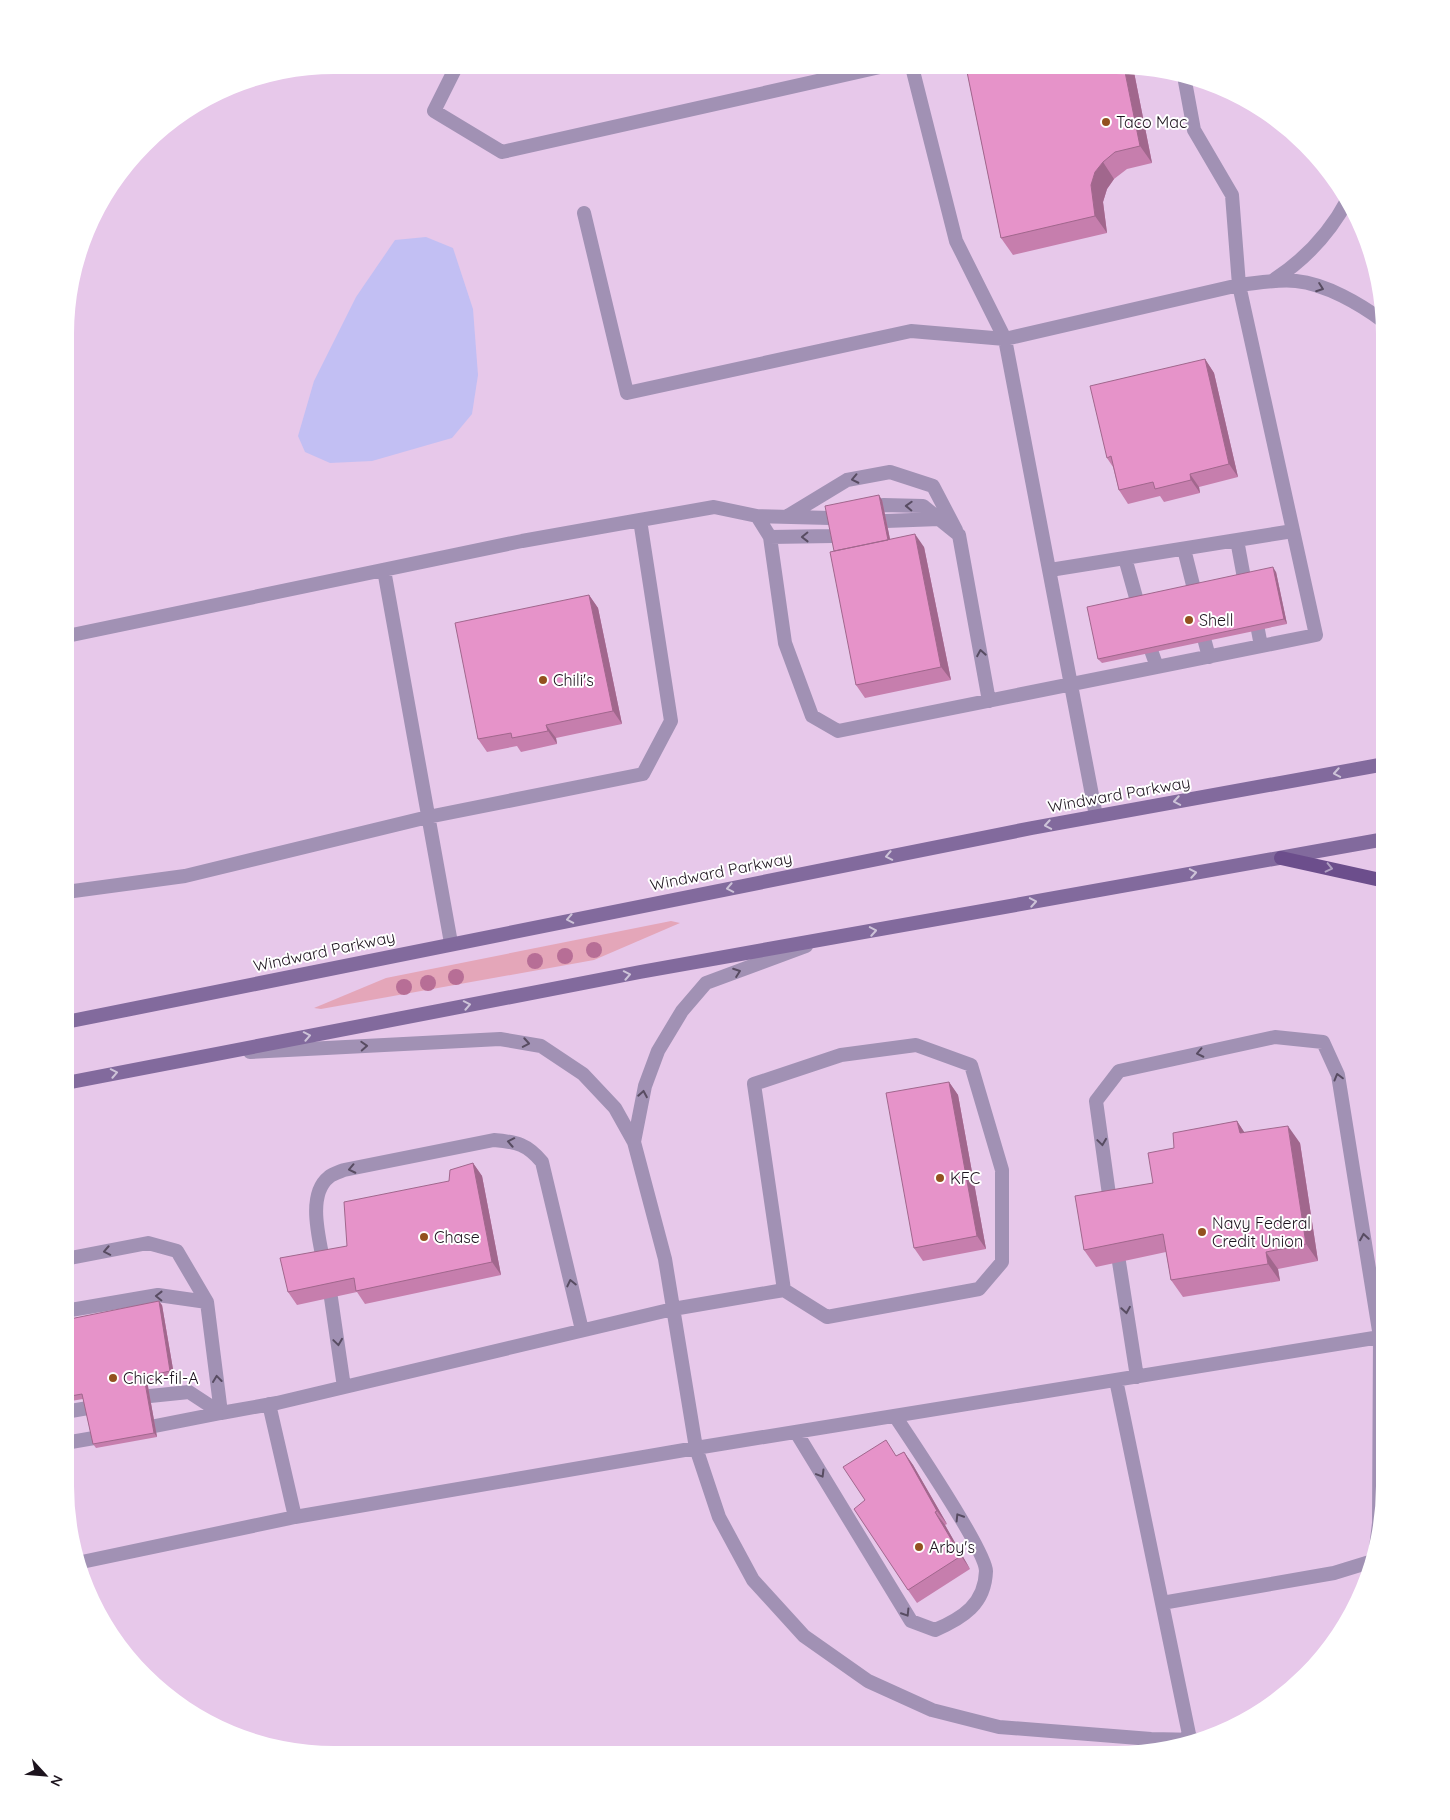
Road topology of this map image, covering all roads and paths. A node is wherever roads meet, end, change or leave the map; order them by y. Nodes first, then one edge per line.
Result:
1 (452, 74) edge
2 (849, 74) edge
3 (914, 74) edge
4 (1185, 84) edge
5 (1343, 207) edge
6 (584, 213) dead end
7 (1272, 281) junction
8 (1239, 285) junction
9 (1376, 317) edge
10 (1005, 338) junction
11 (756, 516) junction
12 (786, 517) junction
13 (939, 519) junction
14 (640, 520) junction
15 (1293, 531) junction
16 (959, 535) junction
17 (770, 537) junction
18 (1237, 540) junction
19 (1184, 549) junction
20 (1126, 558) junction
21 (384, 570) junction
22 (1050, 570) junction
23 (1244, 578) edge
24 (1194, 589) edge
25 (1137, 602) edge
26 (1258, 630) edge
27 (74, 635) edge
28 (1205, 642) edge
29 (1261, 646) junction
30 (1152, 653) edge
31 (1209, 656) junction
32 (1157, 667) junction
33 (1072, 684) junction
34 (990, 700) junction
35 (1376, 766) edge
36 (1096, 816) junction
37 (428, 817) junction
38 (1376, 841) edge
39 (1281, 858) junction
40 (1376, 879) edge
41 (74, 891) edge
42 (825, 939) junction
43 (451, 943) junction
44 (74, 1020) edge
45 (210, 1054) junction
46 (74, 1081) edge
47 (634, 1142) junction
48 (1112, 1210) edge
49 (74, 1257) edge
50 (1119, 1262) edge
51 (324, 1265) edge
52 (784, 1290) junction
53 (331, 1298) edge
54 (207, 1302) junction
55 (74, 1309) edge
56 (673, 1309) junction
57 (1376, 1312) edge
58 (582, 1330) junction
59 (1376, 1338) edge
60 (1137, 1377) junction
61 (1116, 1380) junction
62 (344, 1386) junction
63 (150, 1396) dead end
64 (269, 1404) junction
65 (88, 1408) edge
66 (74, 1410) edge
67 (221, 1413) junction
68 (896, 1416) junction
69 (155, 1426) edge
70 (796, 1432) junction
71 (94, 1438) edge
72 (74, 1441) edge
73 (696, 1448) junction
74 (295, 1517) junction
75 (86, 1561) edge
76 (1364, 1564) edge
77 (1162, 1603) junction
78 (1192, 1734) edge
79 (1171, 1740) edge

1 - 2 lane
3 - 10 lane
4 - 8 lane
5 - 7 lane
6 - 10 lane
7 - 8 lane
7 -> 9 lane
8 - 10 lane
8 - 15 lane
10 - 22 lane
11 - 12 lane
11 - 14 lane
11 - 17 lane
13 -> 12 lane
16 -> 12 lane
13 - 16 lane
13 -> 17 lane
14 - 21 lane
14 - 37 lane
15 - 18 lane
15 - 29 lane
34 -> 16 lane
17 - 34 lane
18 - 19 lane
18 - 23 lane
19 - 20 lane
19 - 24 lane
20 - 22 lane
20 - 25 lane
21 - 27 lane
21 - 37 lane
22 - 33 lane
26 - 29 lane
28 - 31 lane
29 - 31 lane
30 - 32 lane
31 - 32 lane
32 - 33 lane
33 - 34 lane
33 - 36 lane
35 -> 36 main road, Windward Parkway
36 -> 43 main road, Windward Parkway
37 - 41 lane
37 - 43 lane
38 - 39 main road
39 -> 40 main road
42 -> 39 main road
45 -> 42 main road
47 -> 42 lane
43 - 44 main road, Windward Parkway
46 -> 45 main road
45 -> 47 lane
47 - 56 lane
57 -> 48 lane
54 -> 49 lane
50 -> 60 lane
58 -> 51 lane
52 - 52 lane
52 - 56 lane
53 -> 62 lane
54 -> 55 lane
67 -> 54 lane
56 - 58 lane
56 - 73 lane
58 - 62 lane
59 - 60 lane
60 - 61 lane
61 - 68 lane
61 - 77 lane
62 - 64 lane
63 - 67 lane
64 - 67 lane
64 - 74 lane
65 - 66 lane
67 - 69 lane
68 - 70 lane
70 -> 68 lane
70 - 73 lane
71 - 72 lane
73 - 74 lane
73 - 79 lane
74 - 75 lane
76 - 77 lane
77 - 78 lane

